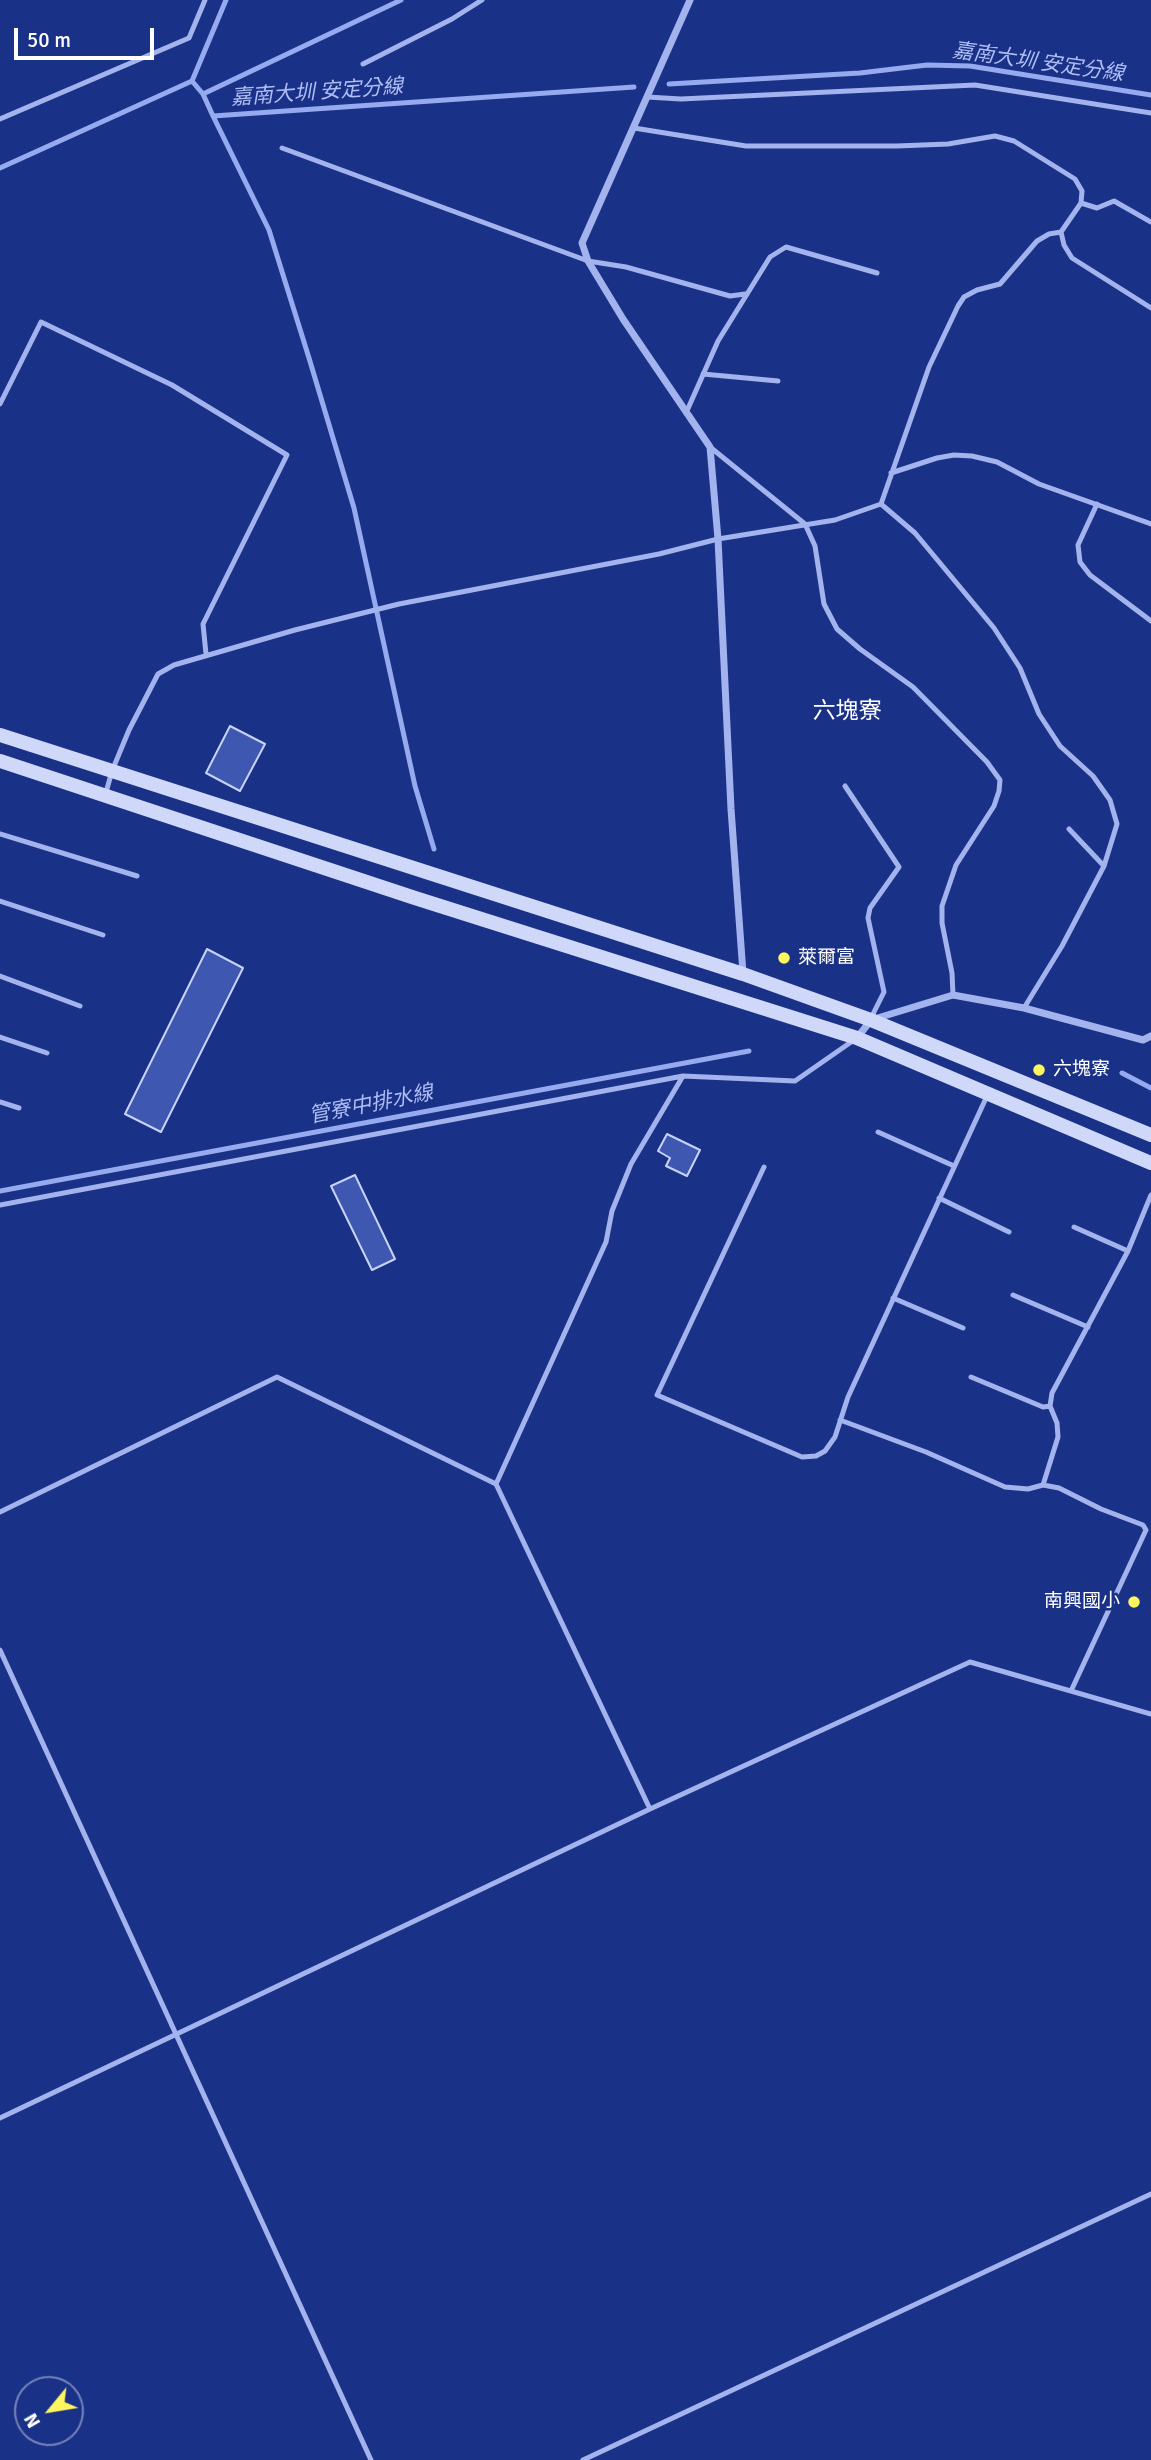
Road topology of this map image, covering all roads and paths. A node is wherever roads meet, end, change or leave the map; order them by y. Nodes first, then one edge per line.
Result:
1 (205, 0) edge
2 (482, 0) edge
3 (690, 0) edge
4 (363, 64) dead end
5 (647, 97) junction
6 (1151, 113) edge
7 (0, 119) edge
8 (634, 128) junction
9 (282, 148) dead end
10 (1081, 203) junction
11 (1151, 222) edge
12 (1061, 232) junction
13 (589, 261) junction
14 (877, 273) dead end
15 (745, 294) junction
16 (1151, 308) edge
17 (703, 373) junction
18 (778, 381) dead end
19 (0, 404) edge
20 (685, 413) junction
21 (710, 447) junction
22 (891, 473) junction
23 (881, 504) junction
24 (1097, 504) junction
25 (805, 524) junction
26 (1151, 524) edge
27 (718, 539) junction
28 (1151, 621) edge
29 (206, 654) junction
30 (0, 734) edge
31 (0, 761) edge
32 (112, 771) junction
33 (845, 786) dead end
34 (106, 796) junction
35 (1069, 829) dead end
36 (0, 834) edge
37 (1104, 866) junction
38 (136, 876) dead end
39 (0, 901) edge
40 (103, 935) dead end
41 (743, 974) junction
42 (0, 976) edge
43 (953, 995) junction
44 (80, 1006) dead end
45 (1024, 1008) junction
46 (871, 1020) junction
47 (1151, 1036) edge
48 (0, 1037) edge
49 (857, 1038) junction
50 (47, 1053) dead end
51 (683, 1076) junction
52 (988, 1094) junction
53 (0, 1102) edge
54 (19, 1108) dead end
55 (878, 1132) dead end
56 (1151, 1135) edge
57 (1151, 1164) edge
58 (954, 1166) junction
59 (764, 1167) dead end
60 (1151, 1195) edge
61 (939, 1198) junction
62 (0, 1205) edge
63 (1074, 1227) dead end
64 (1009, 1232) dead end
65 (1128, 1251) junction
66 (1013, 1295) dead end
67 (893, 1298) junction
68 (1088, 1327) junction
69 (963, 1328) dead end
70 (971, 1377) dead end
71 (1050, 1406) junction
72 (841, 1420) junction
73 (496, 1484) junction
74 (1044, 1485) junction
75 (0, 1512) edge
76 (0, 1650) edge
77 (1070, 1691) junction
78 (1151, 1714) edge
79 (650, 1809) junction
80 (177, 2033) junction
81 (0, 2118) edge
82 (1151, 2194) edge
83 (371, 2460) edge
84 (583, 2460) edge

1 - 7 lane
2 - 4 lane
3 - 5 street
5 - 6 lane
5 - 8 street
8 - 10 lane
8 - 13 street
9 - 13 lane
10 - 11 lane
10 - 12 lane
12 - 16 lane
12 - 22 lane
13 - 15 lane
13 - 20 street
14 - 15 lane
15 - 17 lane
17 - 18 lane
17 - 20 lane
19 - 29 lane
20 - 21 street
21 - 25 lane
21 - 27 street
22 - 23 lane
22 - 24 lane
23 - 25 lane
23 - 37 lane
24 - 26 lane
24 - 28 lane
25 - 27 lane
25 - 43 lane
27 - 29 lane
27 - 41 street
29 - 32 lane
30 - 32 main road
31 - 34 main road
32 - 34 lane
32 - 41 main road
33 - 46 lane
34 - 49 main road
35 - 37 lane
36 - 38 lane
37 - 45 lane
39 - 40 lane
41 - 46 main road
42 - 44 lane
43 - 45 street
43 - 46 street
45 - 47 street
46 - 49 street
46 - 56 main road
48 - 50 lane
49 - 51 lane
49 - 52 main road
51 - 62 lane
51 - 73 lane
52 - 57 main road
52 - 58 lane
53 - 54 lane
55 - 58 lane
58 - 61 lane
59 - 72 lane
60 - 65 lane
61 - 64 lane
61 - 67 lane
63 - 65 lane
65 - 68 lane
66 - 68 lane
67 - 69 lane
67 - 72 lane
68 - 71 lane
70 - 71 lane
71 - 74 lane
72 - 74 lane
73 - 75 lane
73 - 79 lane
74 - 77 lane
76 - 80 lane
77 - 78 lane
77 - 79 lane
79 - 80 lane
80 - 81 lane
80 - 83 lane
82 - 84 lane

